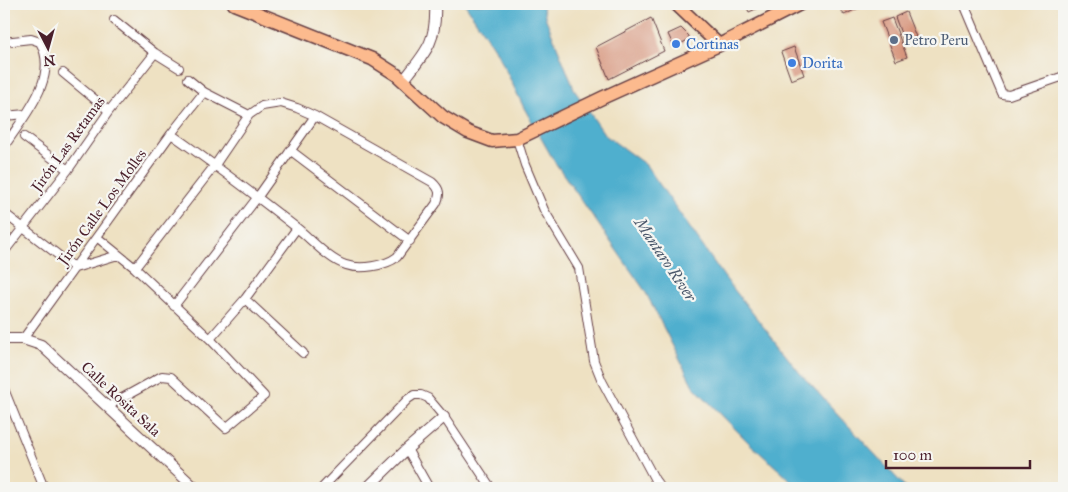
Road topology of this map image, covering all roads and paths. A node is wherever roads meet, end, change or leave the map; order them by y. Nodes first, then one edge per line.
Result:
1 (234, 4) edge
2 (435, 4) edge
3 (676, 4) edge
4 (800, 4) edge
5 (964, 4) edge
6 (114, 20) dead end
7 (4, 42) edge
8 (718, 45) junction
9 (155, 53) junction
10 (179, 68) dead end
11 (63, 73) dead end
12 (1064, 76) edge
13 (188, 79) dead end
14 (403, 81) junction
15 (204, 92) junction
16 (109, 111) junction
17 (26, 114) junction
18 (249, 115) junction
19 (4, 116) edge
20 (315, 116) junction
21 (171, 134) junction
22 (24, 137) dead end
23 (521, 138) junction
24 (4, 147) edge
25 (290, 150) junction
26 (215, 165) junction
27 (68, 170) junction
28 (257, 198) junction
29 (4, 213) edge
30 (22, 228) junction
31 (297, 228) junction
32 (98, 238) junction
33 (410, 241) junction
34 (4, 252) edge
35 (118, 255) junction
36 (75, 268) junction
37 (135, 268) junction
38 (245, 298) junction
39 (174, 306) junction
40 (4, 339) edge
41 (23, 339) junction
42 (210, 339) junction
43 (303, 353) dead end
44 (4, 389) edge
45 (108, 408) junction
46 (444, 417) junction
47 (407, 449) junction
48 (44, 488) edge
49 (195, 488) edge
50 (322, 488) edge
51 (368, 488) edge
52 (429, 488) edge
53 (491, 488) edge
54 (661, 488) edge

1 - 14 main road
2 - 14 street
3 - 8 main road
4 - 8 main road
5 - 12 street
6 - 9 street
7 - 17 street
8 - 23 main road
9 - 10 street
9 - 16 street, Jirón Las Retamas
11 - 16 street
13 - 15 street
14 - 23 main road
15 - 18 street
15 - 21 street, Jirón Calle Los Molles
16 - 27 street, Jirón Las Retamas
17 - 19 street
17 - 24 street
18 - 20 street
18 - 26 street
20 - 25 street
20 - 33 street
21 - 26 street
21 - 32 street, Jirón Calle Los Molles
22 - 27 street
23 - 54 street
25 - 28 street
25 - 33 street
26 - 28 street
26 - 37 street
27 - 30 street, Jirón Las Retamas
28 - 31 street
28 - 39 street
29 - 30 street
30 - 34 street, Jirón Las Retamas
30 - 36 street
31 - 33 street
31 - 38 street
32 - 35 street
32 - 36 street, Jirón Calle Los Molles
35 - 36 street
35 - 37 street
36 - 41 street, Jirón Calle Los Molles
37 - 39 street
38 - 42 street
38 - 43 street
39 - 42 street
40 - 41 street
41 - 45 street, Calle Rosita Sala
42 - 45 street
44 - 48 street
45 - 49 street, Calle Rosita Sala
46 - 47 street
46 - 50 street
46 - 53 street
47 - 51 street
47 - 52 street

